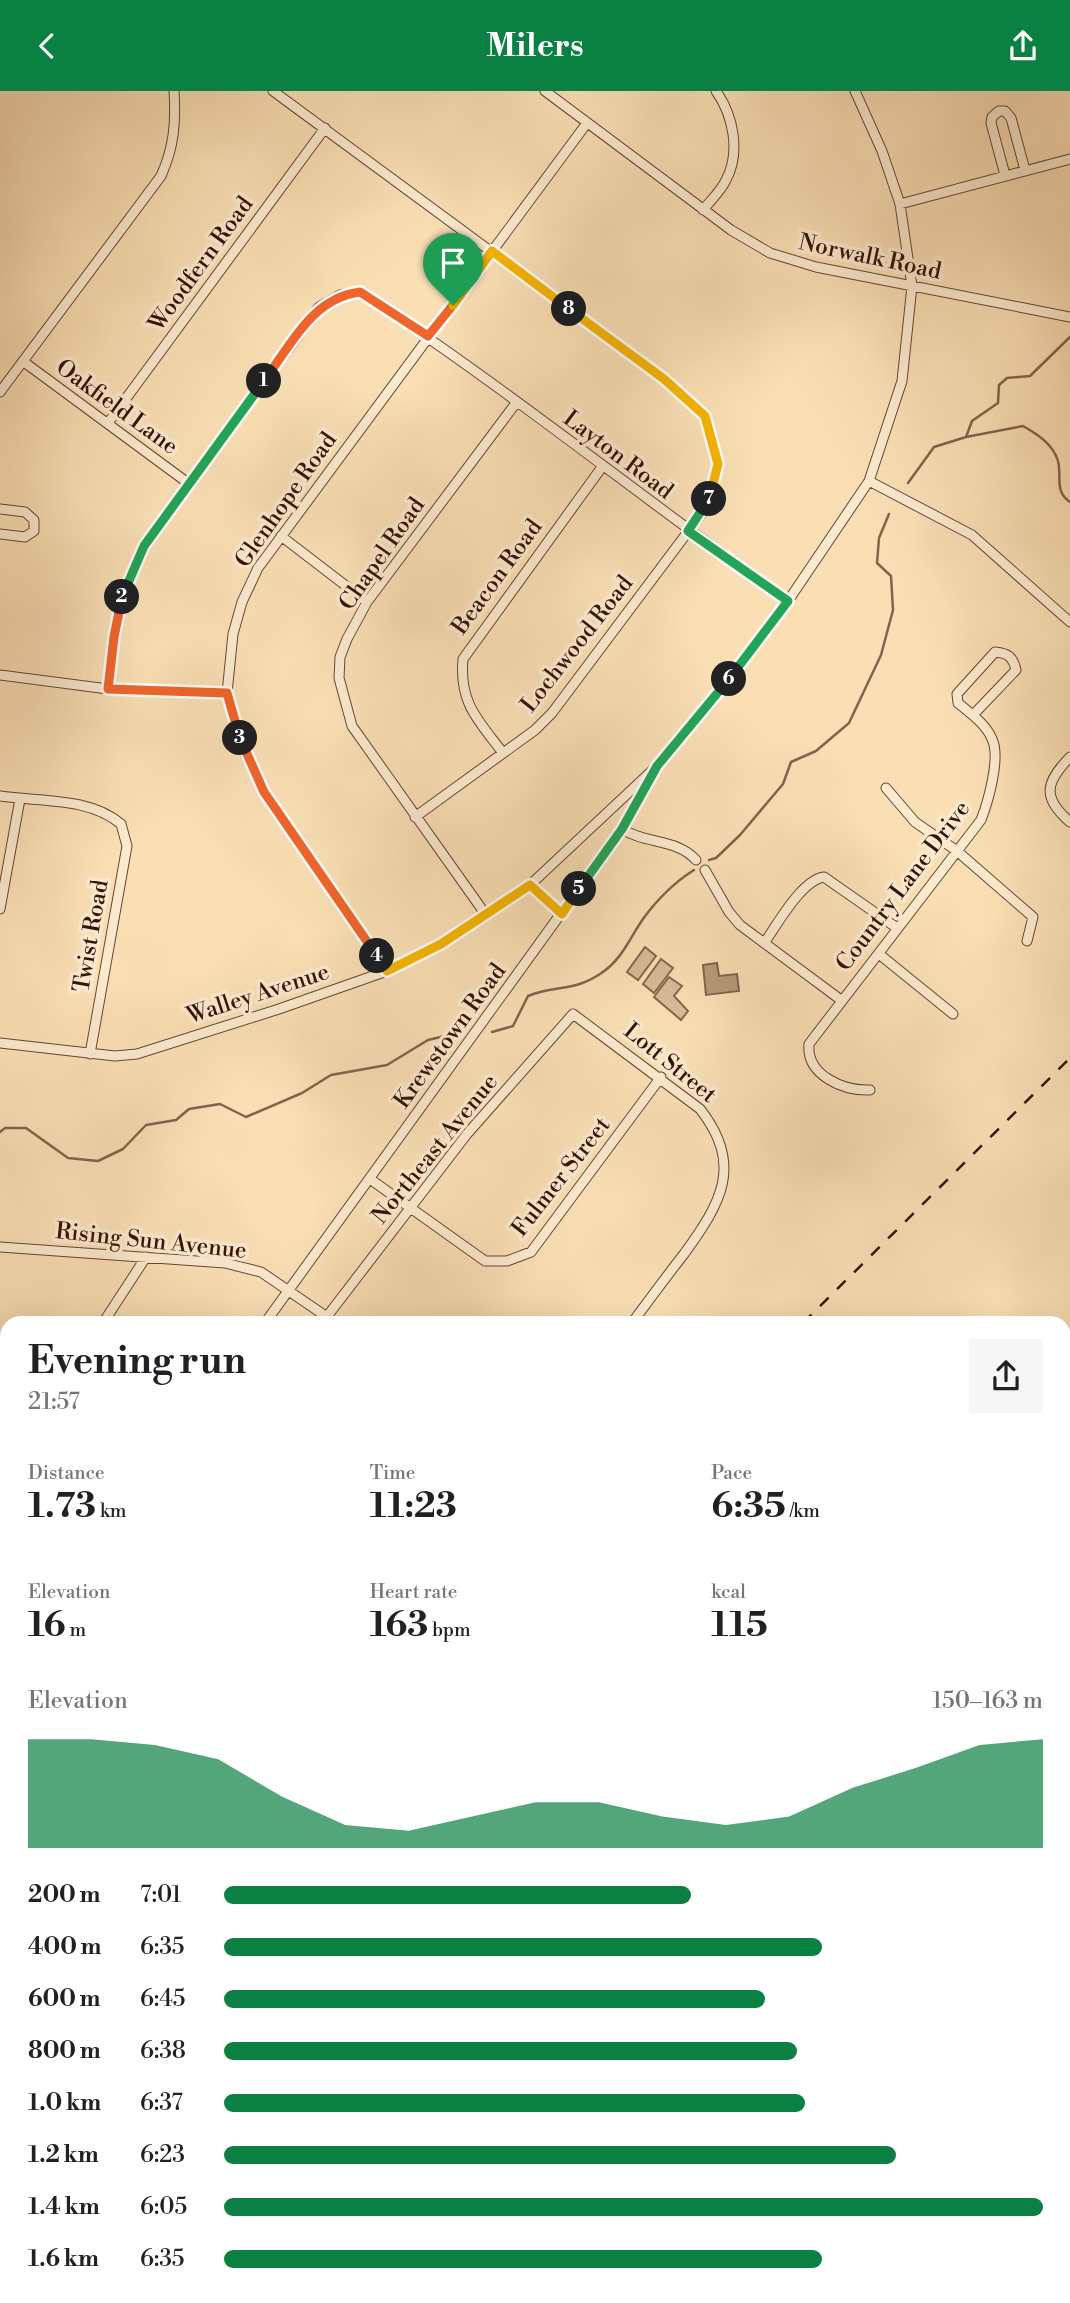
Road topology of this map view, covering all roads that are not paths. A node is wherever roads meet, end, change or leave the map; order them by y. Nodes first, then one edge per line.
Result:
1 (174, 91) edge
2 (273, 91) edge
3 (545, 91) edge
4 (716, 91) edge
5 (855, 91) edge
6 (587, 123) junction
7 (325, 128) junction
8 (1070, 159) edge
9 (1025, 170) junction
10 (1005, 175) junction
11 (900, 204) junction
12 (703, 210) junction
13 (492, 251) junction
14 (912, 286) junction
15 (1070, 317) edge
16 (428, 336) junction
17 (24, 362) junction
18 (0, 392) edge
19 (516, 403) junction
20 (108, 423) junction
21 (603, 467) junction
22 (869, 481) junction
23 (188, 483) junction
24 (0, 509) edge
25 (688, 531) junction
26 (0, 534) edge
27 (281, 536) junction
28 (788, 601) junction
29 (367, 602) junction
30 (1070, 622) edge
31 (0, 675) edge
32 (108, 689) junction
33 (227, 693) junction
34 (973, 715) junction
35 (503, 753) junction
36 (1070, 757) edge
37 (657, 766) junction
38 (886, 788) dead end
39 (0, 796) edge
40 (20, 799) junction
41 (415, 817) junction
42 (1070, 822) edge
43 (622, 829) junction
44 (957, 851) junction
45 (696, 860) dead end
46 (705, 870) dead end
47 (530, 885) junction
48 (0, 909) edge
49 (562, 914) junction
50 (486, 915) junction
51 (897, 928) junction
52 (1027, 941) dead end
53 (765, 942) junction
54 (879, 954) junction
55 (387, 971) junction
56 (841, 1000) junction
57 (953, 1014) dead end
58 (584, 1021) joint
59 (0, 1043) edge
60 (89, 1054) junction
61 (661, 1077) junction
62 (870, 1090) dead end
63 (370, 1179) junction
64 (411, 1210) junction
65 (0, 1247) edge
66 (146, 1257) junction
67 (290, 1289) junction
68 (108, 1316) edge
69 (270, 1316) edge
70 (320, 1316) edge
71 (327, 1316) edge
72 (637, 1316) edge

1 - 17 street
2 - 7 street, Lochwood Road
3 - 6 street, Norwalk Road
4 - 12 street
5 - 11 street, Walley Avenue
6 - 12 street, Norwalk Road
6 - 13 street, Glenhope Road
7 - 13 street, Lochwood Road
7 - 20 street, Woodfern Road
8 - 9 street
9 - 10 street
9 - 10 street
10 - 11 street
11 - 14 street, Walley Avenue
12 - 14 street, Norwalk Road
13 - 16 street, Glenhope Road
13 - 25 street, Lochwood Road
14 - 15 street, Norwalk Road
14 - 22 street, Walley Avenue
16 - 19 street, Layton Road
16 - 23 street, Layton Road
16 - 27 street, Glenhope Road
17 - 18 street
17 - 20 street, Oakfield Lane
19 - 21 street, Layton Road
19 - 29 street, Chapel Road
20 - 23 street, Oakfield Lane
21 - 25 street, Layton Road
21 - 35 street, Beacon Road
22 - 28 street, Walley Avenue
22 - 30 street
23 - 32 street
24 - 26 street
25 - 28 street, Layton Road
25 - 35 street, Lochwood Road
27 - 29 street
27 - 33 street, Glenhope Road
28 - 37 street, Walley Avenue
29 - 41 street, Chapel Road
31 - 32 street
32 - 33 street
33 - 55 street, Glenhope Road
34 - 34 street, Country Lane Drive
34 - 44 street, Country Lane Drive
35 - 41 street, Lochwood Road
36 - 42 street
37 - 43 street, Krewstown Road
37 - 47 street, Walley Avenue
38 - 44 street
39 - 40 street
40 - 48 street
40 - 60 street, Twist Road
41 - 50 street, Chapel Road
43 - 45 street
43 - 49 street, Krewstown Road
44 - 51 street, Country Lane Drive
44 - 52 street
46 - 53 street
47 - 49 street
47 - 50 street, Walley Avenue
49 - 63 street, Krewstown Road
50 - 55 street, Walley Avenue
51 - 53 street
51 - 54 street, Country Lane Drive
53 - 56 street
54 - 56 street, Country Lane Drive
54 - 57 street
55 - 60 street, Walley Avenue
56 - 62 street, Country Lane Drive
58 - 61 street, Lott Street
58 - 64 street, Northeast Avenue
59 - 60 street, Walley Avenue
61 - 64 street, Fulmer Street
61 - 72 street, Lott Street
63 - 64 street, Fulmer Street
63 - 67 street, Krewstown Road
64 - 71 street, Northeast Avenue
65 - 66 street, Rising Sun Avenue
66 - 67 street, Rising Sun Avenue
66 - 68 street
67 - 69 street, Krewstown Road
67 - 70 street, Rising Sun Avenue

